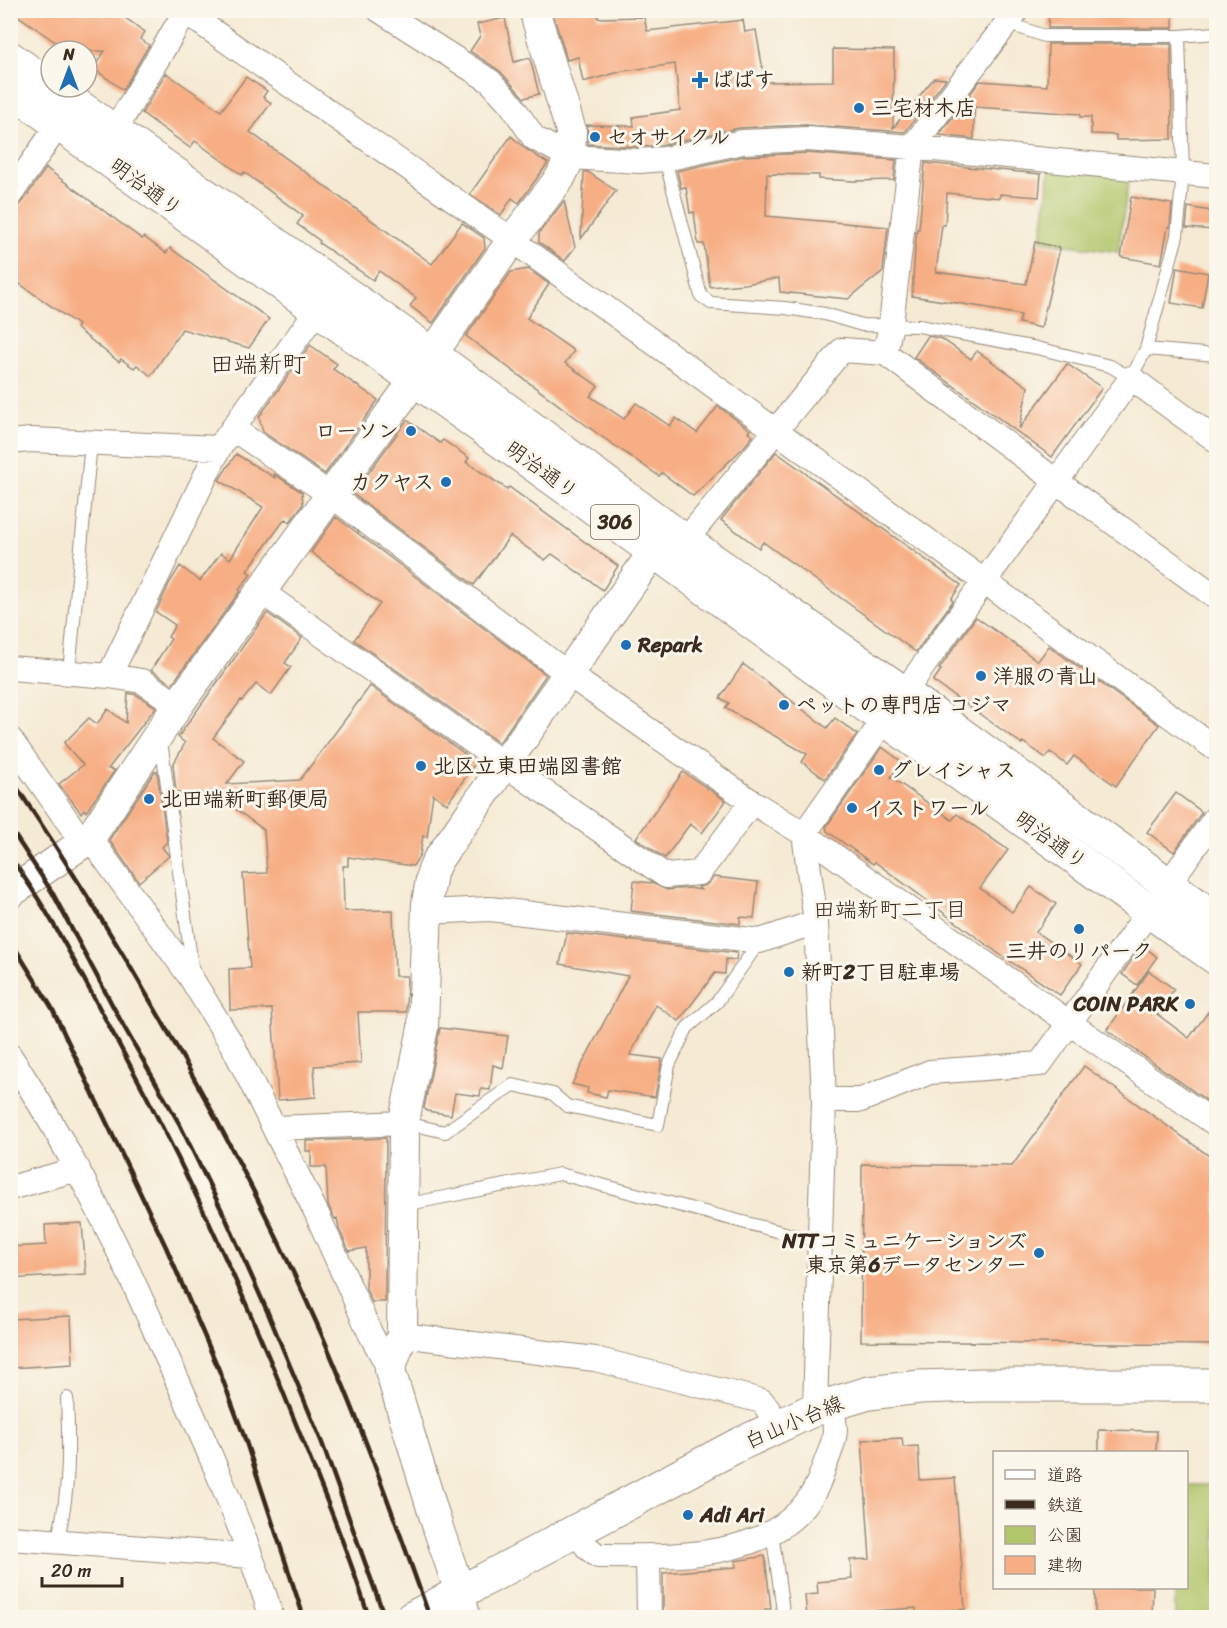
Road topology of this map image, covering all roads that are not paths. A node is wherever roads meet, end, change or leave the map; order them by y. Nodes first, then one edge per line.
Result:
1 (534, 10) edge
2 (383, 12) edge
3 (191, 14) edge
4 (1012, 16) edge
5 (1216, 33) edge
6 (1179, 36) junction
7 (10, 58) edge
8 (39, 79) edge
9 (10, 90) edge
10 (68, 99) edge
11 (59, 124) junction
12 (114, 132) junction
13 (912, 147) junction
14 (570, 157) junction
15 (665, 159) junction
16 (1183, 174) junction
17 (1216, 176) edge
18 (10, 195) edge
19 (512, 240) junction
20 (317, 310) junction
21 (891, 324) junction
22 (1146, 349) junction
23 (885, 353) junction
24 (1216, 355) edge
25 (423, 366) junction
26 (1131, 378) junction
27 (774, 431) junction
28 (226, 439) junction
29 (1216, 440) edge
30 (10, 442) edge
31 (91, 443) junction
32 (1056, 482) junction
33 (331, 495) junction
34 (686, 540) junction
35 (654, 550) junction
36 (983, 581) junction
37 (262, 592) junction
38 (1216, 597) edge
39 (10, 668) edge
40 (69, 672) junction
41 (568, 674) junction
42 (110, 676) junction
43 (178, 705) junction
44 (895, 705) junction
45 (160, 734) junction
46 (10, 739) edge
47 (1216, 749) edge
48 (504, 765) junction
49 (753, 802) junction
50 (1216, 817) edge
51 (804, 834) junction
52 (86, 840) junction
53 (1168, 884) junction
54 (10, 893) edge
55 (1149, 911) junction
56 (426, 912) junction
57 (1216, 919) edge
58 (816, 922) junction
59 (760, 941) junction
60 (1216, 958) edge
61 (195, 985) junction
62 (1068, 1022) junction
63 (10, 1056) edge
64 (824, 1100) junction
65 (405, 1123) junction
66 (1216, 1124) edge
67 (275, 1128) junction
68 (78, 1169) junction
69 (10, 1188) edge
70 (403, 1205) junction
71 (819, 1242) junction
72 (402, 1335) junction
73 (390, 1370) junction
74 (1216, 1385) edge
75 (67, 1398) dead end
76 (822, 1406) junction
77 (779, 1425) junction
78 (574, 1530) junction
79 (772, 1532) junction
80 (10, 1538) edge
81 (57, 1541) junction
82 (250, 1556) junction
83 (648, 1556) junction
84 (463, 1605) edge
85 (272, 1617) edge
86 (412, 1617) edge
87 (649, 1617) edge
88 (784, 1617) edge

1 - 14 street
2 - 14 street
3 - 12 street
3 - 19 street
4 - 6 lane
4 - 13 street
5 - 6 lane
6 - 16 lane
7 - 8 main road, 明治通り / 306
9 - 11 main road, 明治通り / 306
10 - 12 main road, 明治通り / 306
11 - 18 street
11 - 20 main road, 明治通り / 306
12 - 25 main road, 明治通り / 306
13 - 15 street
13 - 16 street
13 - 21 street
14 - 15 street
14 - 19 street
15 - 21 lane
16 - 17 street
16 - 22 lane
19 - 25 street
19 - 27 street
20 - 25 main road, 明治通り / 306
20 - 28 street
21 - 23 street
21 - 26 lane
22 - 24 lane
22 - 26 lane
23 - 27 street
23 - 32 street
25 - 33 street
25 - 34 main road, 明治通り / 306
25 - 35 main road, 明治通り / 306
26 - 29 street
26 - 32 street
27 - 34 street
27 - 36 street
28 - 31 street
28 - 33 street
28 - 42 street
30 - 31 street
31 - 40 lane
32 - 36 street
32 - 38 street
33 - 37 street
33 - 41 street
34 - 44 main road, 明治通り / 306
35 - 41 street
35 - 44 main road, 明治通り / 306
36 - 44 street
36 - 47 street
37 - 43 street
37 - 48 street
39 - 40 street
40 - 42 street
41 - 48 street
41 - 49 street
42 - 43 street
43 - 45 street
44 - 51 street
44 - 53 main road, 明治通り / 306
44 - 55 main road, 明治通り / 306
45 - 52 street
45 - 61 lane
46 - 52 street
48 - 49 street
48 - 56 street
49 - 51 street
50 - 53 street
51 - 58 street
51 - 62 street
52 - 54 street
52 - 61 street
53 - 55 street
53 - 57 main road, 明治通り / 306
55 - 60 main road, 明治通り / 306
55 - 62 street
56 - 59 street
56 - 65 street
58 - 59 street
58 - 64 street
59 - 65 lane
61 - 67 street
62 - 64 street
62 - 66 street
63 - 68 street
64 - 71 street
65 - 67 street
65 - 70 street
67 - 73 street
68 - 69 street
68 - 82 street
70 - 71 lane
70 - 72 street
71 - 76 street
72 - 73 street
72 - 77 street
73 - 84 street
74 - 76 main road, 白山小台線
75 - 81 lane
76 - 77 main road, 白山小台線
76 - 79 street
77 - 78 main road, 白山小台線
78 - 83 street
78 - 84 main road, 白山小台線
79 - 83 street
79 - 88 lane
80 - 81 street
81 - 82 street
82 - 85 street
83 - 87 street
84 - 86 main road, 白山小台線

